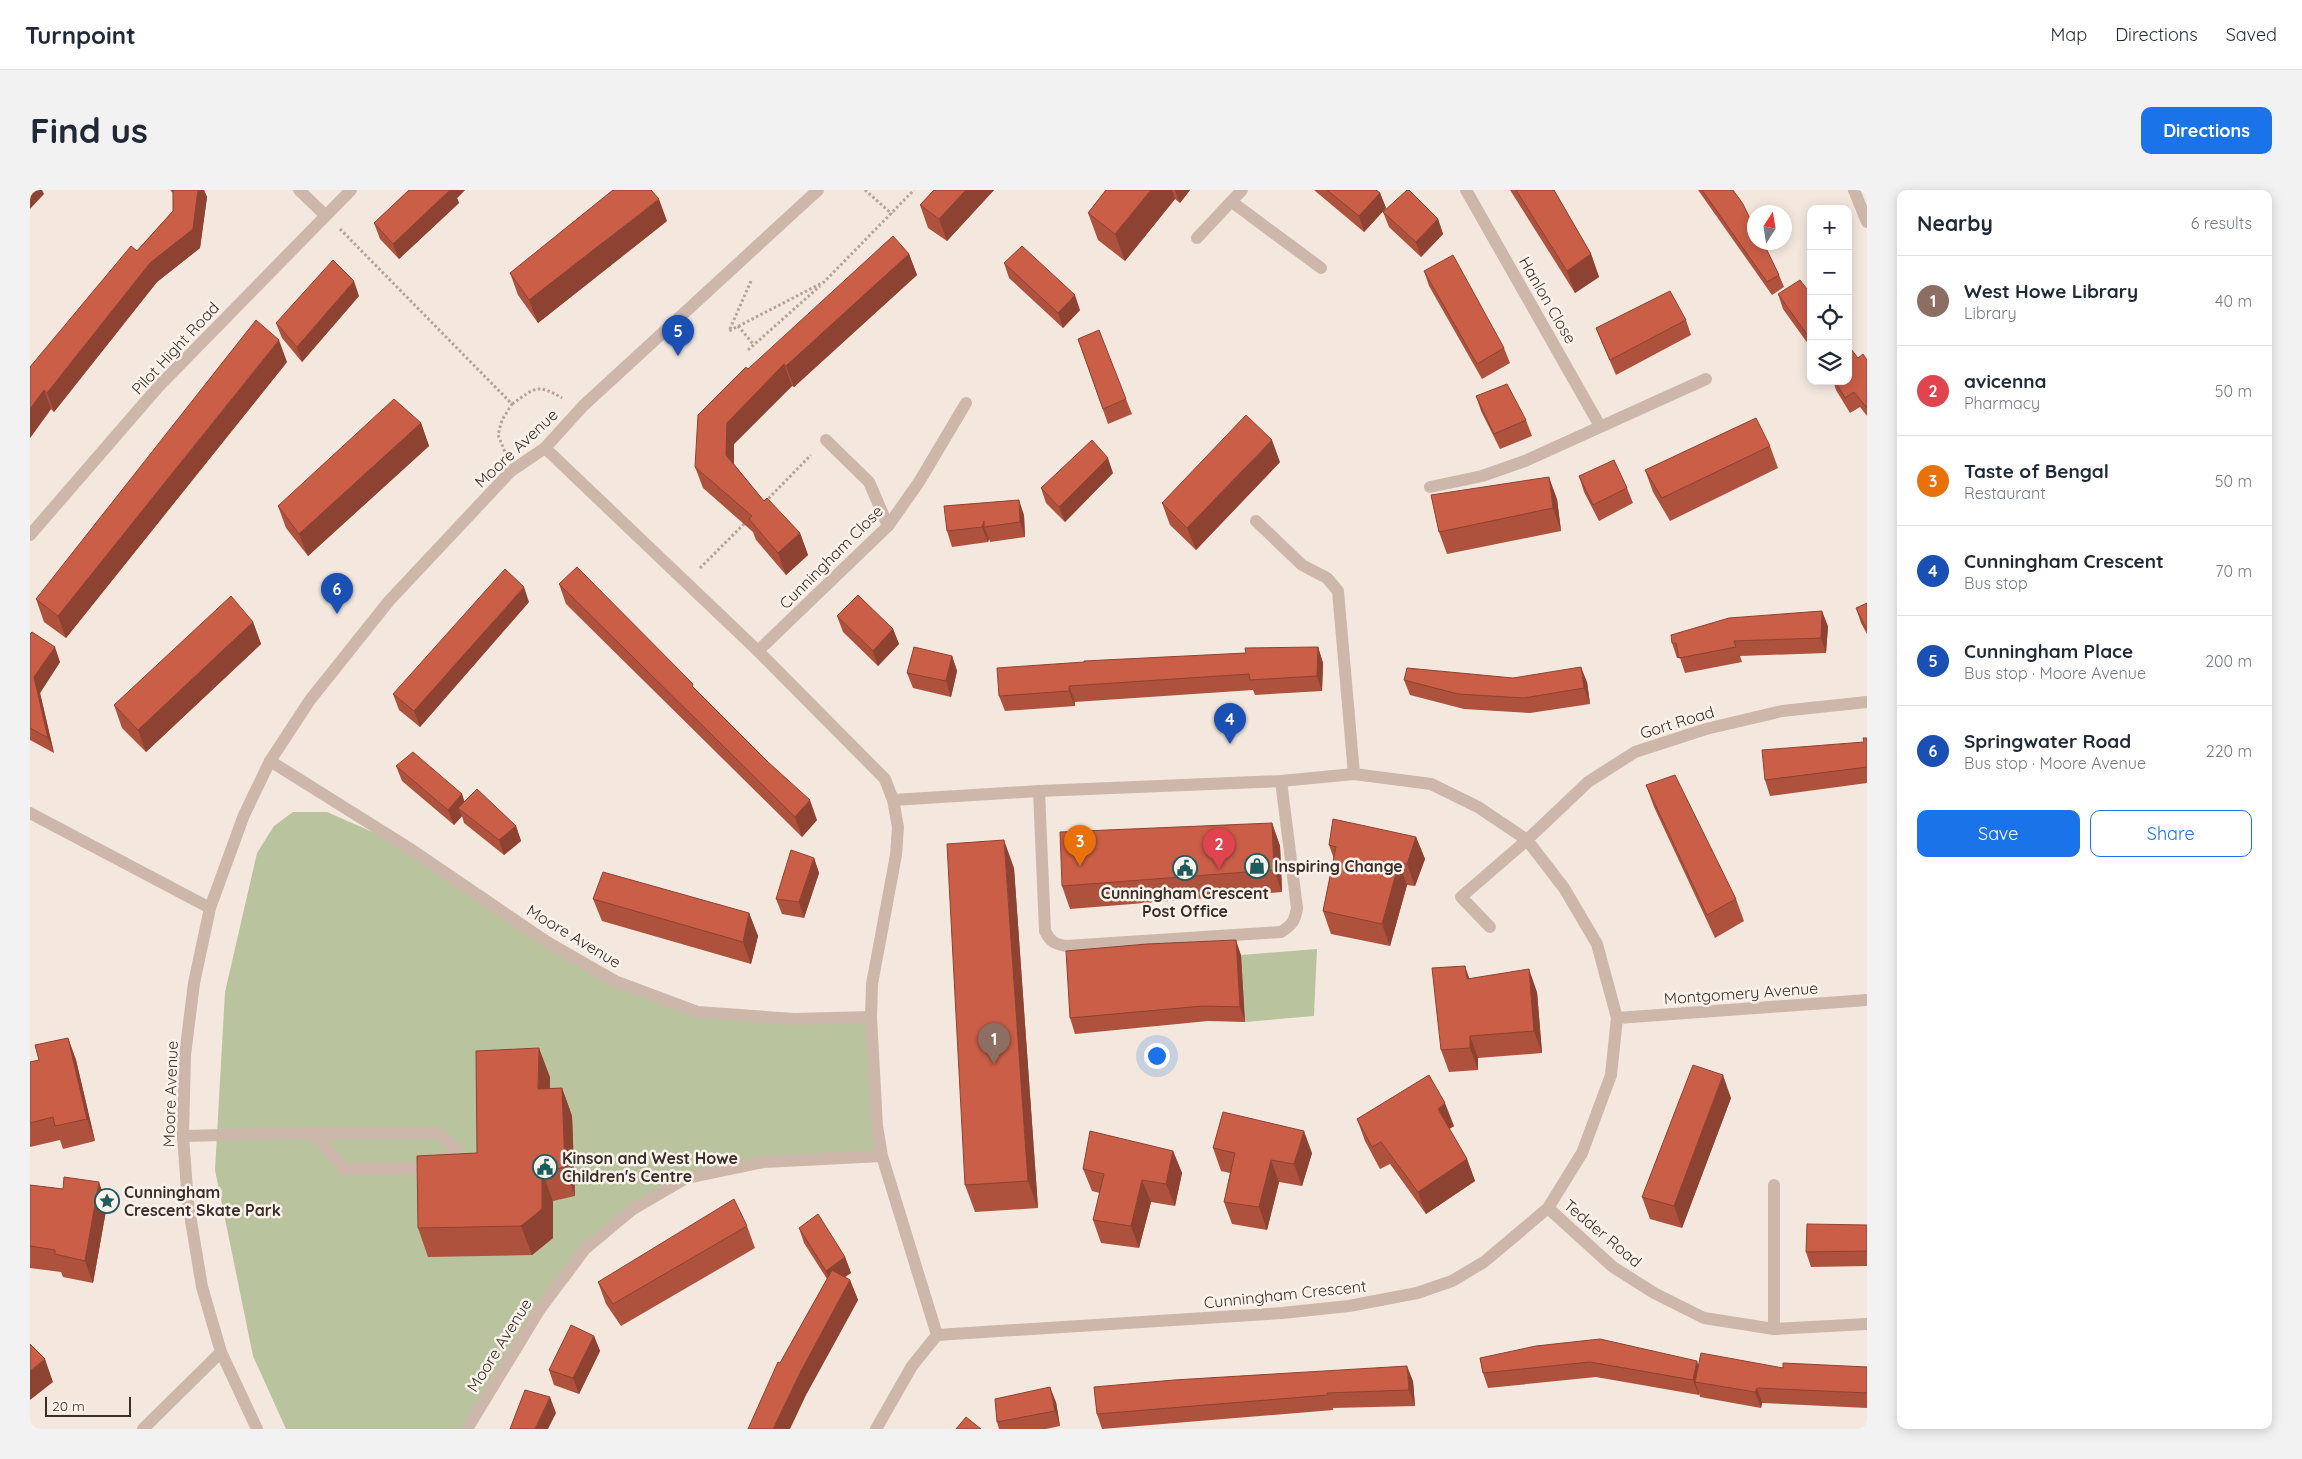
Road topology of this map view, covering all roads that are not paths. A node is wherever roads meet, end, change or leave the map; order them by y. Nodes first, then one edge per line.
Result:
1 (299, 190) edge
2 (351, 190) edge
3 (818, 190) edge
4 (1242, 190) edge
5 (1466, 190) edge
6 (1854, 190) edge
7 (1232, 202) junction
8 (325, 215) junction
9 (1867, 222) edge
10 (1197, 238) dead end
11 (1321, 268) dead end
12 (1706, 379) dead end
13 (966, 403) dead end
14 (1600, 426) junction
15 (826, 440) road end
16 (545, 448) junction
17 (1430, 486) dead end
18 (1256, 521) dead end
19 (888, 526) junction
20 (30, 535) edge
21 (758, 651) junction
22 (1867, 702) edge
23 (270, 761) junction
24 (1354, 774) junction
25 (1281, 781) junction
26 (1039, 791) junction
27 (893, 800) junction
28 (30, 813) edge
29 (1527, 840) junction
30 (210, 908) junction
31 (1490, 928) dead end
32 (1867, 1000) edge
33 (871, 1017) junction
34 (1617, 1018) junction
35 (313, 1132) junction
36 (184, 1136) junction
37 (882, 1156) junction
38 (1774, 1185) dead end
39 (1548, 1208) junction
40 (1867, 1324) edge
41 (1774, 1329) junction
42 (937, 1335) junction
43 (221, 1352) junction
44 (143, 1429) edge
45 (257, 1429) edge
46 (467, 1429) edge
47 (876, 1429) edge

1 - 8 street
2 - 8 street, Pilot Hight Road
3 - 16 street, Moore Avenue
4 - 7 street
5 - 14 street, Hanlon Close
6 - 9 street
7 - 10 street
7 - 11 street
8 - 20 street, Pilot Hight Road
12 - 14 street
13 - 19 street, Cunningham Close
14 - 17 street
15 - 19 street
16 - 21 street
16 - 23 street, Moore Avenue
18 - 24 street
19 - 21 street, Cunningham Close
21 - 27 street
22 - 29 street, Gort Road
23 - 30 street, Moore Avenue
23 - 33 street, Moore Avenue
24 - 25 street, Cunningham Crescent
24 - 29 street, Cunningham Crescent
25 - 26 street, Cunningham Crescent
25 - 26 street
26 - 27 street, Cunningham Crescent
27 - 33 street
28 - 30 street
29 - 31 street, Gort Road
29 - 34 street, Cunningham Crescent
30 - 36 street, Moore Avenue
32 - 34 street, Montgomery Avenue
33 - 37 street
34 - 39 street, Cunningham Crescent
35 - 35 street
35 - 36 street
36 - 43 street, Moore Avenue
37 - 42 street
37 - 46 street, Moore Avenue
38 - 41 street
39 - 41 street, Tedder Road
39 - 42 street, Cunningham Crescent
40 - 41 street, Tedder Road
42 - 47 street
43 - 44 street
43 - 45 street, Moore Avenue

